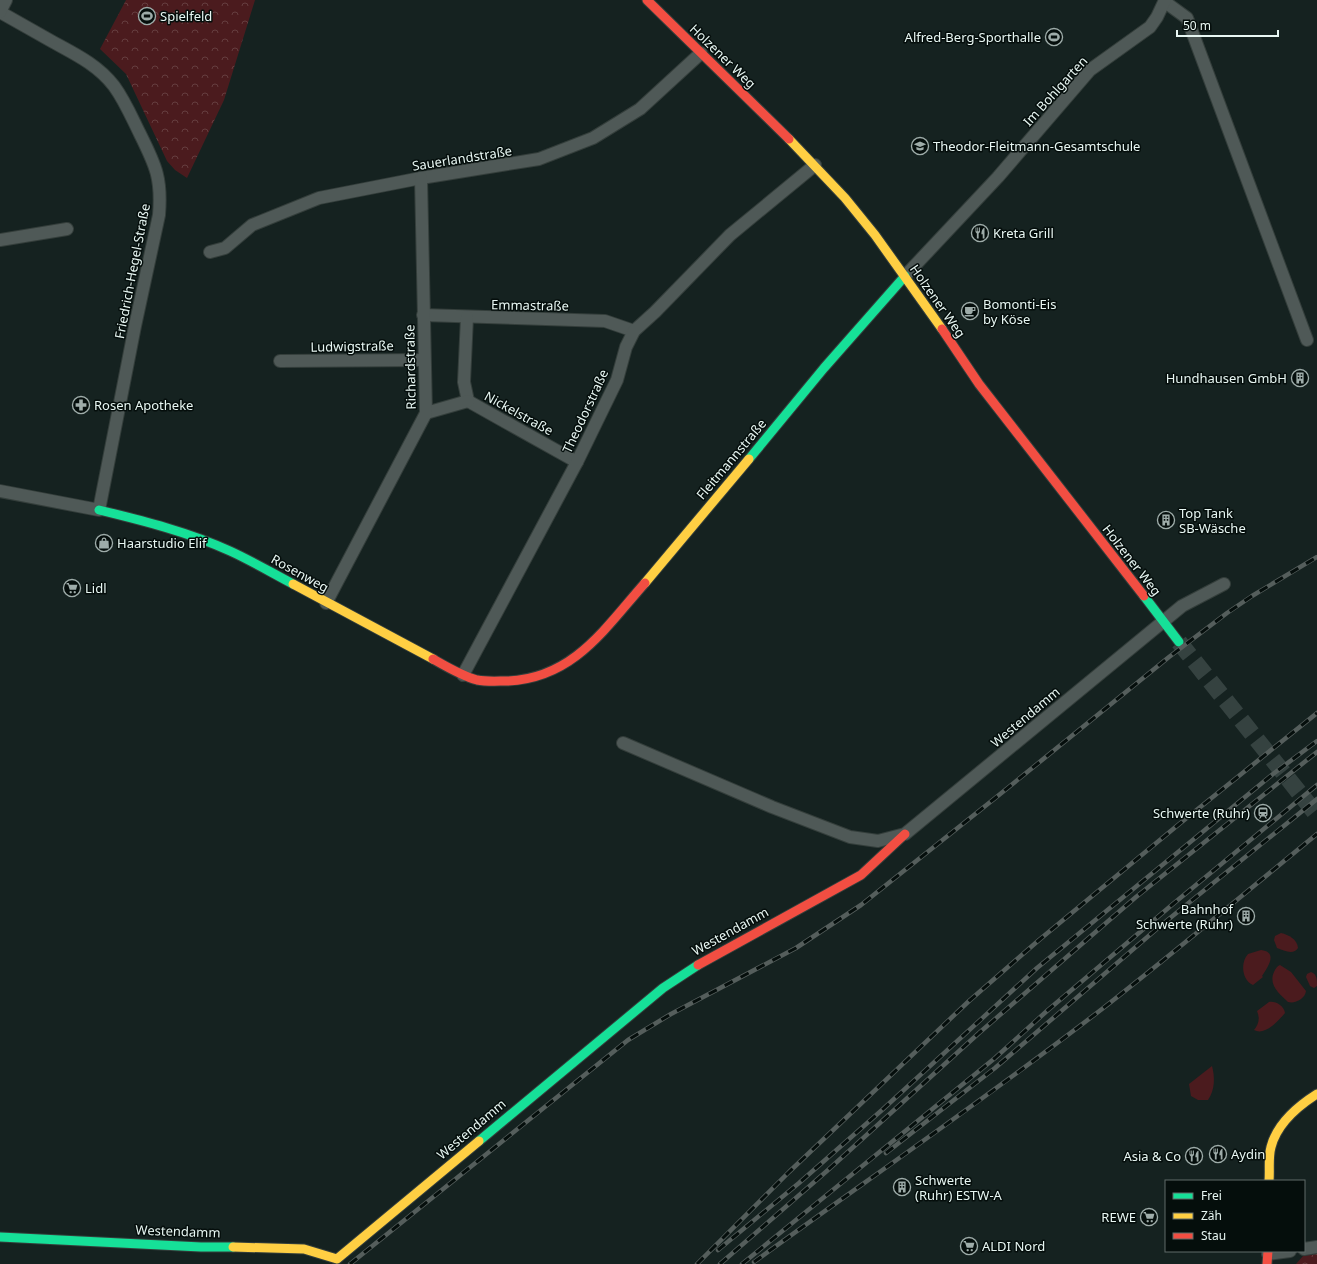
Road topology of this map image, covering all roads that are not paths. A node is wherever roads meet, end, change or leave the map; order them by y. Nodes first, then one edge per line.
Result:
1 (6, 0) edge
2 (647, 0) edge
3 (1165, 1) edge
4 (0, 12) edge
5 (701, 52) junction
6 (814, 165) junction
7 (421, 178) junction
8 (67, 230) dead end
9 (0, 240) edge
10 (210, 252) dead end
11 (905, 276) junction
12 (423, 315) junction
13 (467, 317) junction
14 (634, 331) junction
15 (1307, 340) dead end
16 (424, 360) junction
17 (280, 361) dead end
18 (468, 401) junction
19 (426, 413) junction
20 (577, 462) junction
21 (0, 491) edge
22 (99, 510) junction
23 (1224, 584) dead end
24 (326, 603) junction
25 (1163, 622) junction
26 (1179, 642) tunnel mouth
27 (575, 658) joint
28 (463, 675) junction
29 (624, 743) dead end
30 (905, 834) junction
31 (1317, 1094) edge
32 (1269, 1180) edge
33 (0, 1237) edge
34 (1317, 1247) edge
35 (1305, 1249) edge
36 (1285, 1252) edge
37 (1267, 1256) edge

1 - 4 street
2 - 5 street, Holzener Weg
3 - 11 street, Im Bohlgarten
3 - 15 street, Im Bohlgarten
4 - 22 street, Friedrich-Hegel-Straße
5 - 6 street, Holzener Weg
5 - 7 street, Sauerlandstraße
6 - 11 street, Holzener Weg
6 - 14 street, Theodorstraße
7 - 10 street, Sauerlandstraße
7 - 12 street, Richardstraße
8 - 9 street
11 - 25 street, Holzener Weg
11 - 27 street, Fleitmannstraße
12 - 13 street, Emmastraße
12 - 16 street, Richardstraße
13 - 14 street, Emmastraße
13 - 18 street
14 - 20 street, Theodorstraße
16 - 17 street, Ludwigstraße
16 - 19 street, Richardstraße
18 - 19 street
18 - 20 street, Nickelstraße
19 - 24 street, Richardstraße
20 - 28 street, Theodorstraße
21 - 22 street, Rosenweg
22 - 24 street, Rosenweg
23 - 25 street, Westendamm
24 - 28 street, Rosenweg
25 - 26 street, Holzener Weg
25 - 30 street, Westendamm
27 - 28 street, Rosenweg
29 - 30 street, Westendamm
30 - 33 street, Westendamm
31 - 32 street
34 - 35 street
36 - 37 street

